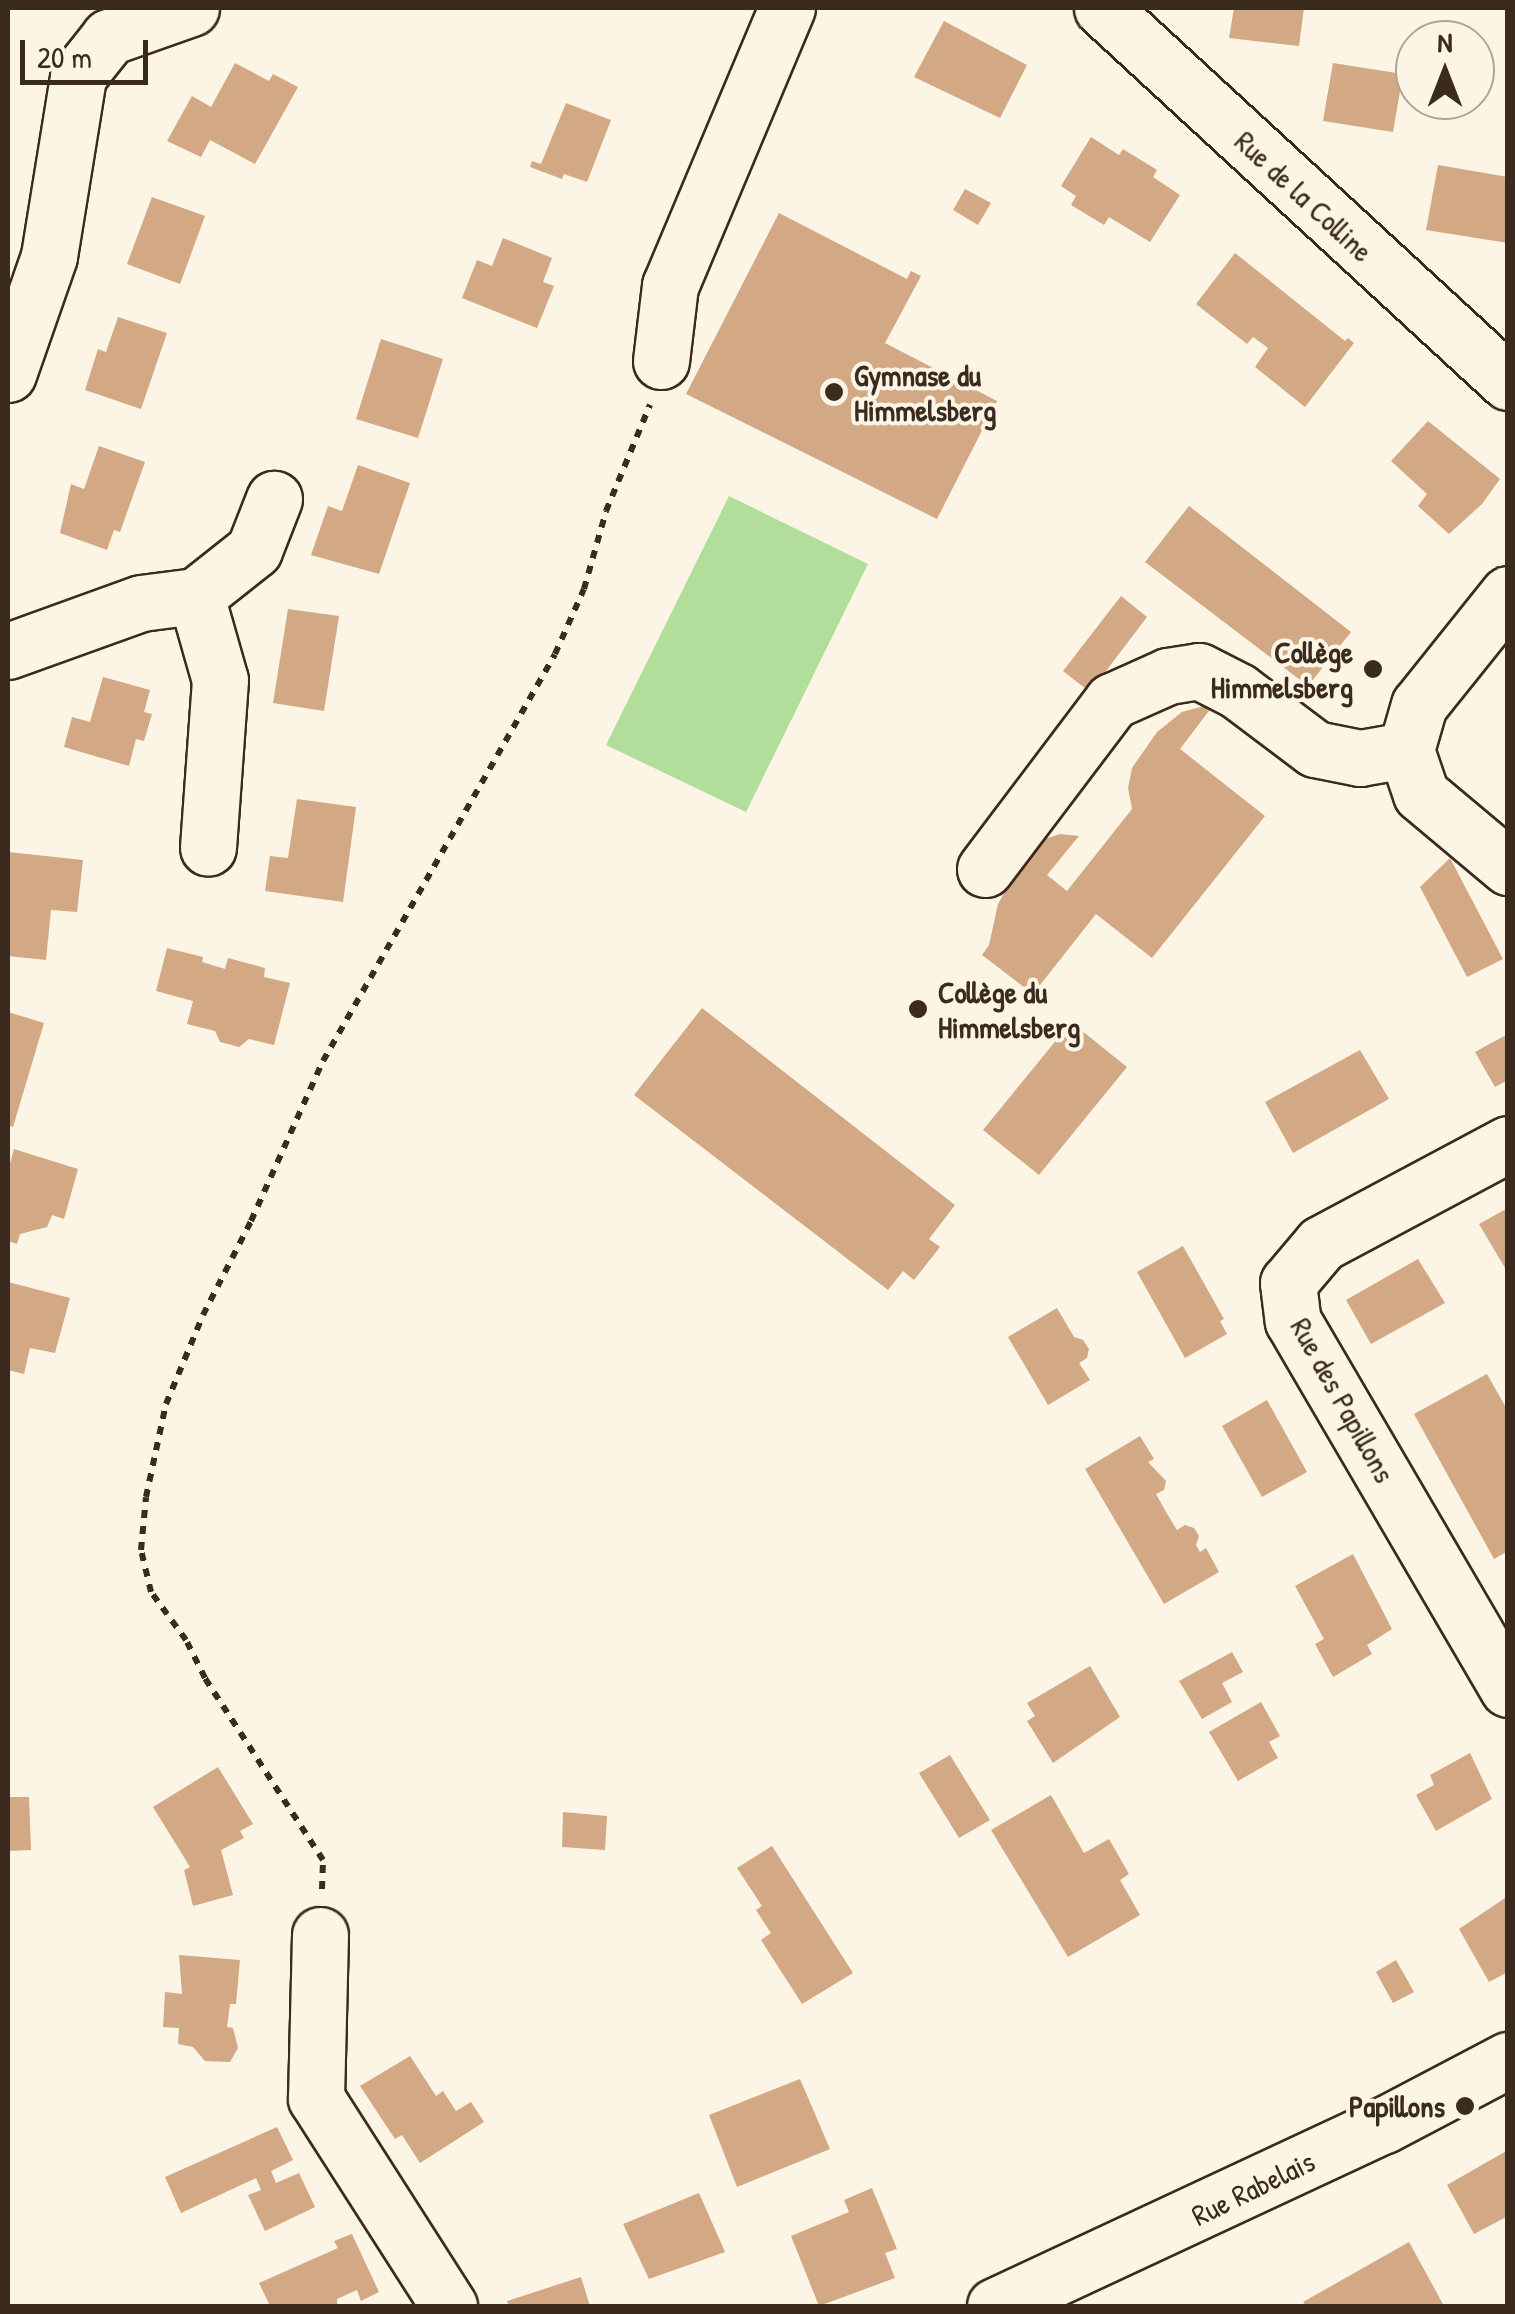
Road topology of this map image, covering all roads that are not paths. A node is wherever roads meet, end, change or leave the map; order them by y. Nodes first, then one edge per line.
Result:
1 (191, 8) edge
2 (786, 8) edge
3 (1102, 8) edge
4 (96, 22) edge
5 (661, 361) road end
6 (1503, 368) edge
7 (8, 374) edge
8 (274, 499) dead end
9 (1508, 594) edge
10 (196, 596) junction
11 (8, 651) edge
12 (1406, 750) junction
13 (208, 848) dead end
14 (1508, 867) edge
15 (985, 869) dead end
16 (1508, 1144) edge
17 (1499, 1654) edge
18 (320, 1935) road end
19 (1508, 2060) edge
20 (449, 2306) edge
21 (995, 2306) edge

1 - 4 street
2 - 5 street
3 - 6 street, Rue de la Colline
4 - 7 street
8 - 10 street
9 - 12 street
10 - 11 street
10 - 13 street
12 - 14 street
12 - 15 street
16 - 17 street, Rue des Papillons
18 - 20 street
19 - 21 street, Rue Rabelais

